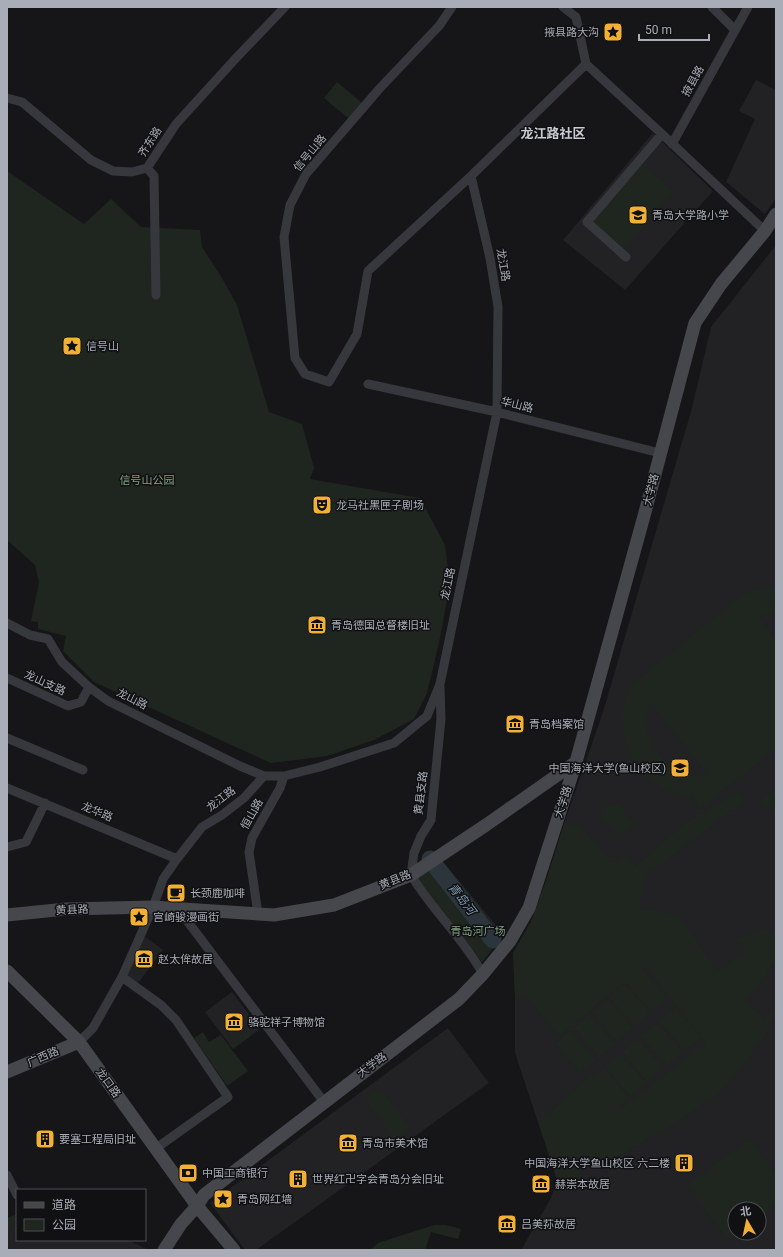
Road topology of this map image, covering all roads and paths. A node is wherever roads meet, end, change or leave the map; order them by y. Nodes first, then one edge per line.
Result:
1 (285, 7) edge
2 (452, 7) edge
3 (563, 7) edge
4 (712, 7) edge
5 (748, 7) edge
6 (735, 30) junction
7 (586, 64) junction
8 (7, 98) edge
9 (662, 134) junction
10 (672, 144) junction
11 (147, 168) junction
12 (470, 176) junction
13 (776, 214) edge
14 (764, 231) junction
15 (626, 257) dead end
16 (156, 295) dead end
17 (368, 384) dead end
18 (497, 412) junction
19 (660, 453) junction
20 (7, 623) edge
21 (7, 678) edge
22 (440, 684) junction
23 (89, 687) junction
24 (7, 738) edge
25 (576, 762) junction
26 (84, 770) dead end
27 (264, 776) junction
28 (284, 776) junction
29 (7, 788) edge
30 (45, 803) junction
31 (7, 847) edge
32 (177, 859) junction
33 (411, 874) junction
34 (152, 907) junction
35 (185, 909) junction
36 (258, 914) junction
37 (7, 915) edge
38 (7, 971) edge
39 (483, 974) junction
40 (122, 977) junction
41 (79, 1042) junction
42 (7, 1072) edge
43 (324, 1102) junction
44 (155, 1149) junction
45 (7, 1175) edge
46 (16, 1193) edge
47 (197, 1206) junction
48 (164, 1250) edge
49 (175, 1250) edge
50 (234, 1250) edge

1 - 11 street, 齐东路
2 - 12 street, 信号山路
3 - 7 street
4 - 6 street
5 - 6 street, 掖县路
6 - 10 street, 掖县路
7 - 9 street
7 - 12 street
8 - 11 street, 齐东路
9 - 10 street
9 - 15 street
10 - 14 street
11 - 16 street
12 - 18 street, 龙江路
13 - 14 main road, 大学路
14 - 19 main road, 大学路
17 - 18 street, 华山路
18 - 19 street, 华山路
18 - 22 street, 龙江路
19 - 25 main road, 大学路
20 - 23 street, 龙山路
21 - 23 street, 龙山支路
22 - 28 street, 龙江路
22 - 33 street, 黄县支路
23 - 27 street, 龙山路
24 - 26 street
25 - 33 main road, 黄县路
25 - 39 main road, 大学路
27 - 28 street, 龙江路
27 - 32 street, 龙江路
28 - 36 street, 恒山路
29 - 30 street, 龙华路
30 - 31 street
30 - 32 street, 龙华路
32 - 34 street, 龙江路
33 - 36 main road, 黄县路
33 - 39 street
34 - 35 main road, 黄县路
34 - 37 main road, 黄县路
34 - 40 street, 龙江路
35 - 36 main road, 黄县路
35 - 43 street
38 - 41 main road, 龙口路
39 - 43 main road, 大学路
40 - 41 street, 龙江路
40 - 44 street
41 - 42 main road, 广西路
41 - 44 main road, 龙口路
43 - 47 main road, 大学路
44 - 47 main road, 龙口路
45 - 46 street
47 - 48 main road, 大学路
47 - 49 main road, 大学路
47 - 50 main road, 龙口路

